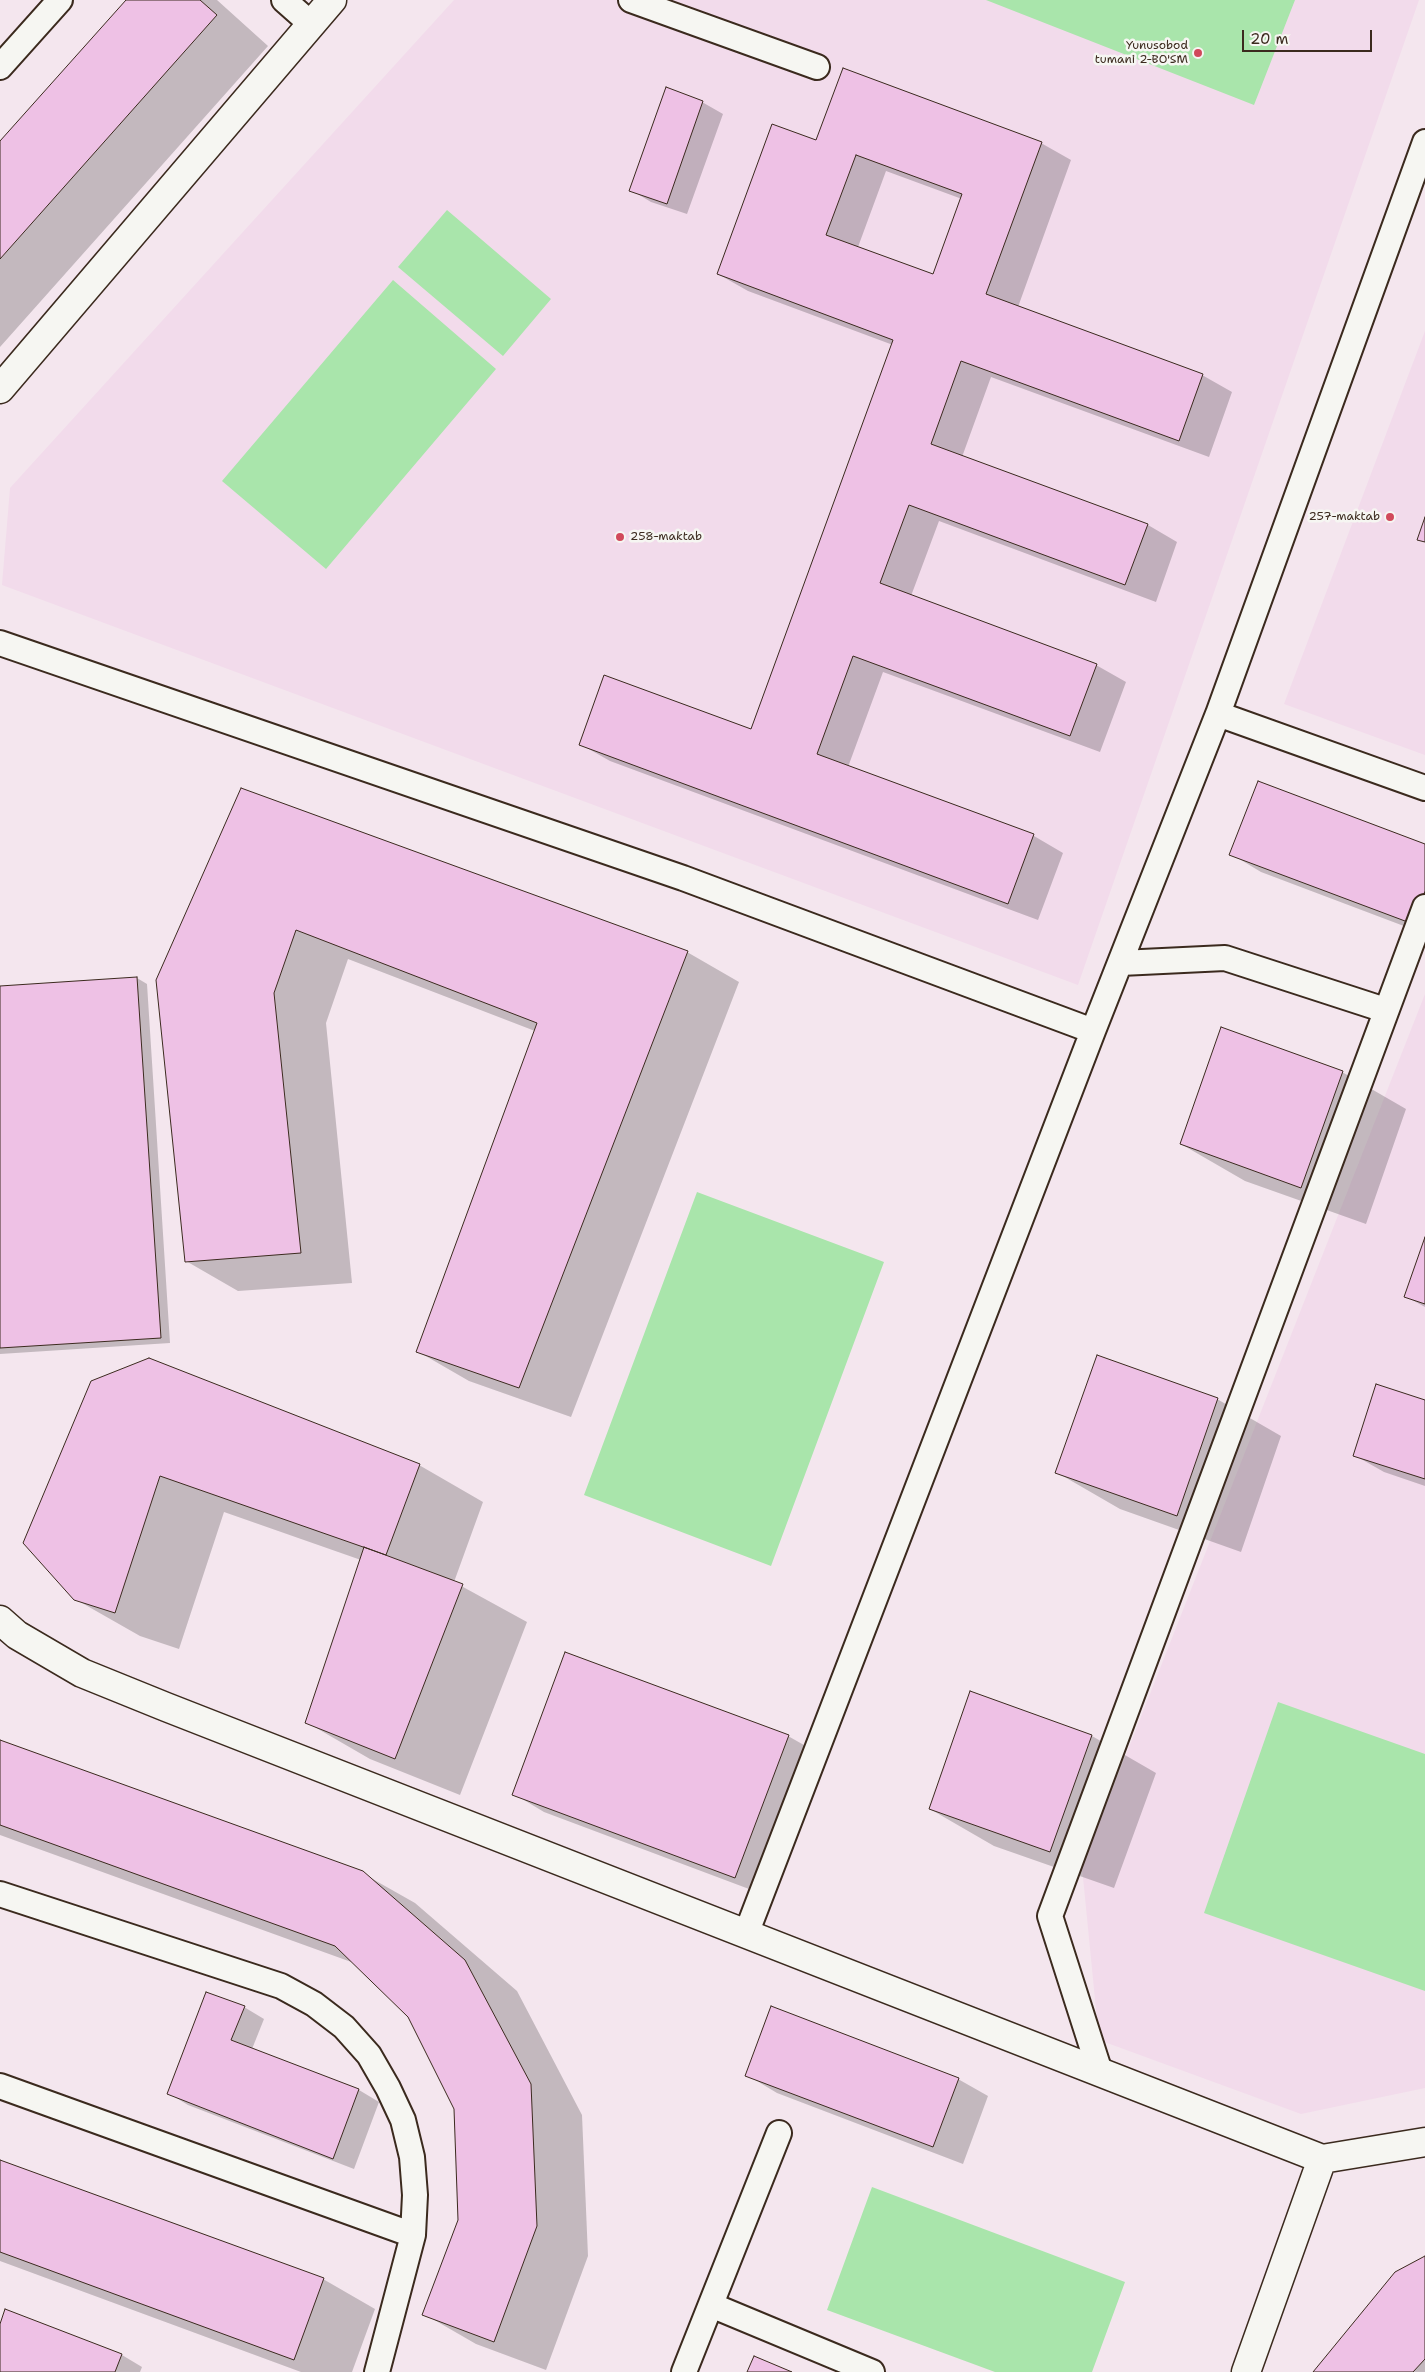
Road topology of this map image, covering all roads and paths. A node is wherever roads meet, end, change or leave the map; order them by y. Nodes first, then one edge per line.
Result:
1 (60, 0) edge
2 (284, 0) edge
3 (332, 0) edge
4 (631, 0) edge
5 (310, 24) junction
6 (0, 67) edge
7 (817, 67) dead end
8 (1425, 142) edge
9 (0, 389) edge
10 (0, 643) edge
11 (1218, 714) junction
12 (1425, 788) edge
13 (1425, 907) edge
14 (1121, 963) junction
15 (1385, 1010) junction
16 (1093, 1031) junction
17 (0, 1620) edge
18 (0, 1894) edge
19 (746, 1934) junction
20 (1100, 2072) junction
21 (0, 2086) edge
22 (779, 2133) dead end
23 (1425, 2142) edge
24 (1322, 2159) junction
25 (413, 2235) junction
26 (710, 2305) junction
27 (377, 2372) edge
28 (684, 2372) edge
29 (872, 2372) edge
30 (1246, 2372) edge

1 - 6 lane
2 - 5 lane
3 - 5 street
4 - 7 lane
5 - 9 street
8 - 11 lane
10 - 16 lane
11 - 12 lane
11 - 14 lane
13 - 15 lane
14 - 15 lane
14 - 16 lane
15 - 20 lane
16 - 19 lane
17 - 19 street
18 - 25 lane
19 - 20 street
20 - 24 street
21 - 25 lane
22 - 26 lane
23 - 24 street
24 - 30 street
25 - 27 lane
26 - 28 lane
26 - 29 lane

